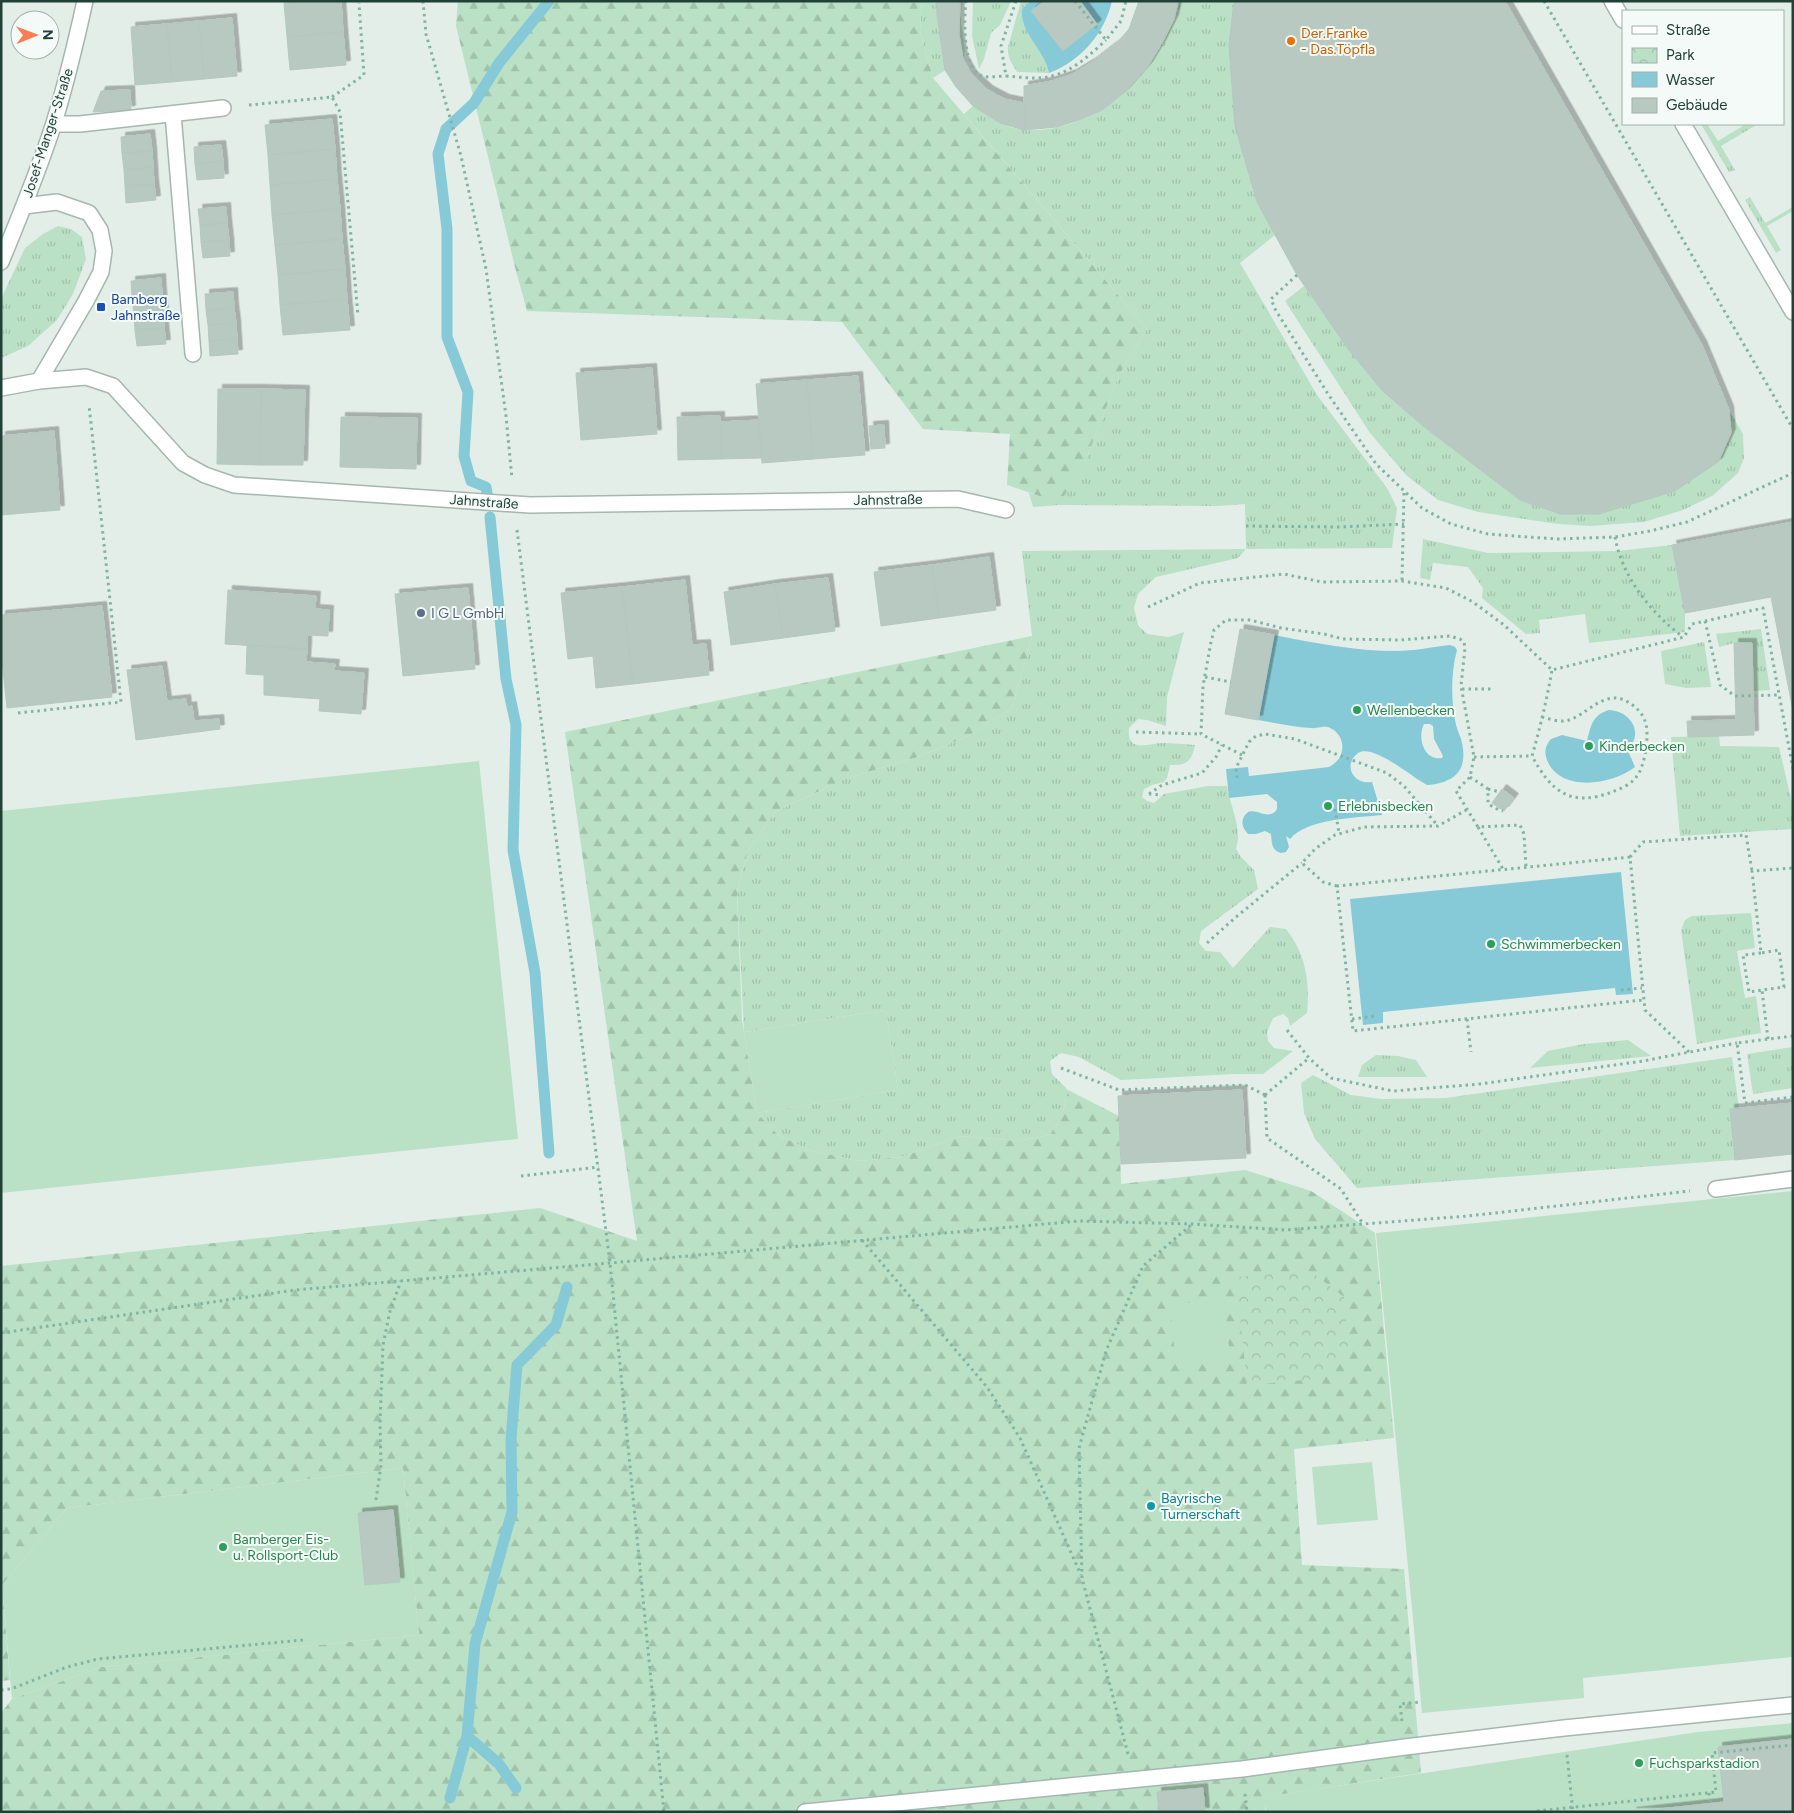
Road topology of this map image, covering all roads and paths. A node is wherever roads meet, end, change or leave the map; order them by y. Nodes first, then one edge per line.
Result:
1 (85, 1) edge
2 (423, 1) edge
3 (966, 1) edge
4 (1016, 1) edge
5 (1075, 1) edge
6 (1126, 1) edge
7 (1544, 1) edge
8 (1612, 1) edge
9 (359, 3) dead end
10 (1622, 18) edge
11 (1106, 40) junction
12 (1006, 76) junction
13 (332, 97) junction
14 (224, 108) joint
15 (173, 114) junction
16 (54, 124) junction
17 (1684, 125) edge
18 (24, 206) junction
19 (1, 262) edge
20 (1297, 275) dead end
21 (1793, 312) edge
22 (358, 316) dead end
23 (193, 354) dead end
24 (86, 377) junction
25 (39, 382) junction
26 (1, 388) edge
27 (1793, 428) edge
28 (1793, 472) edge
29 (1404, 491) junction
30 (515, 504) junction
31 (1006, 510) dead end
32 (1404, 524) junction
33 (1246, 526) dead end
34 (1615, 537) junction
35 (1402, 580) junction
36 (1148, 607) dead end
37 (1705, 621) junction
38 (1684, 637) junction
39 (1552, 670) junction
40 (1204, 677) junction
41 (1231, 682) dead end
42 (1462, 689) junction
43 (1491, 689) dead end
44 (1779, 695) junction
45 (18, 713) dead end
46 (1542, 718) junction
47 (1136, 732) dead end
48 (1201, 734) junction
49 (1222, 745) junction
50 (1242, 755) junction
51 (1532, 756) junction
52 (1474, 757) junction
53 (1793, 768) edge
54 (1470, 777) junction
55 (1237, 778) dead end
56 (1488, 789) junction
57 (1500, 792) dead end
58 (1160, 796) dead end
59 (1336, 809) dead end
60 (1468, 809) junction
61 (1502, 811) dead end
62 (1438, 826) junction
63 (1478, 826) junction
64 (1339, 834) junction
65 (1630, 857) junction
66 (1302, 864) junction
67 (1526, 867) junction
68 (1793, 868) edge
69 (1504, 869) junction
70 (1752, 871) junction
71 (1337, 886) junction
72 (1207, 944) dead end
73 (1761, 953) junction
74 (1642, 988) junction
75 (1621, 990) dead end
76 (1762, 990) junction
77 (1643, 1000) junction
78 (1376, 1016) dead end
79 (1352, 1019) junction
80 (1466, 1019) junction
81 (1287, 1030) dead end
82 (1793, 1036) edge
83 (1768, 1039) junction
84 (1737, 1043) junction
85 (1471, 1052) dead end
86 (1689, 1052) junction
87 (1309, 1058) junction
88 (1061, 1068) dead end
89 (1265, 1095) junction
90 (1793, 1096) edge
91 (599, 1167) junction
92 (521, 1176) dead end
93 (1793, 1180) edge
94 (1716, 1189) joint
95 (1192, 1224) junction
96 (1363, 1224) junction
97 (862, 1240) junction
98 (610, 1263) junction
99 (401, 1281) junction
100 (1, 1333) edge
101 (376, 1500) dead end
102 (1082, 1578) junction
103 (303, 1640) dead end
104 (1, 1690) edge
105 (1793, 1705) edge
106 (1793, 1745) edge
107 (1568, 1765) dead end
108 (1135, 1779) junction
109 (1709, 1793) junction
110 (1711, 1804) dead end
111 (1572, 1807) junction
112 (1537, 1811) edge
113 (664, 1812) edge
114 (805, 1812) edge
115 (1573, 1812) edge

1 - 16 street, Josef-Manger-Straße
2 - 30 path
3 - 12 path
4 - 12 path
5 - 11 path
6 - 11 path
7 - 27 path
8 - 10 street
9 - 13 path
11 - 12 path
13 - 14 path
13 - 22 path
14 - 15 street
15 - 16 street
15 - 23 street
16 - 18 street, Josef-Manger-Straße
17 - 21 street
18 - 19 street, Josef-Manger-Straße
18 - 25 street
20 - 29 path
24 - 25 street, Jahnstraße
24 - 30 street, Jahnstraße
24 - 45 path
25 - 26 street, Jahnstraße
28 - 34 path
29 - 32 path
29 - 34 path
30 - 31 street, Jahnstraße
30 - 91 path
32 - 33 path
32 - 35 path
34 - 38 path
35 - 36 path
35 - 39 path
37 - 38 path
37 - 44 path
37 - 44 path
38 - 39 path
39 - 46 path
40 - 41 path
40 - 42 path
40 - 48 path
42 - 43 path
42 - 52 path
44 - 53 path
46 - 51 path
46 - 51 path
47 - 48 path
48 - 49 path
49 - 50 path
49 - 58 path
50 - 55 path
50 - 62 path
51 - 52 path
52 - 54 path
54 - 56 path
54 - 60 path
56 - 57 path
56 - 61 path
59 - 64 path
60 - 62 path
60 - 63 path
62 - 64 path
63 - 67 path
63 - 69 path
64 - 66 path
65 - 67 path
65 - 70 path
65 - 74 path
66 - 71 path
66 - 72 path
67 - 69 path
68 - 70 path
69 - 71 path
70 - 73 path
71 - 79 path
73 - 76 path
73 - 76 path
74 - 75 path
74 - 77 path
76 - 83 path
77 - 80 path
77 - 86 path
78 - 79 path
79 - 80 path
80 - 85 path
81 - 87 path
82 - 83 path
83 - 84 path
84 - 86 path
84 - 90 path
86 - 87 path
87 - 89 path
88 - 89 path
89 - 96 path
91 - 92 path
91 - 98 path
93 - 94 street
94 - 96 path
95 - 96 path
95 - 97 path
95 - 102 path
97 - 98 path
97 - 102 path
98 - 99 path
98 - 113 path
99 - 100 path
99 - 101 path
102 - 108 path
103 - 104 path
105 - 108 street
106 - 109 path
107 - 111 path
108 - 114 street
109 - 110 path
109 - 111 path
111 - 112 path
111 - 115 path

